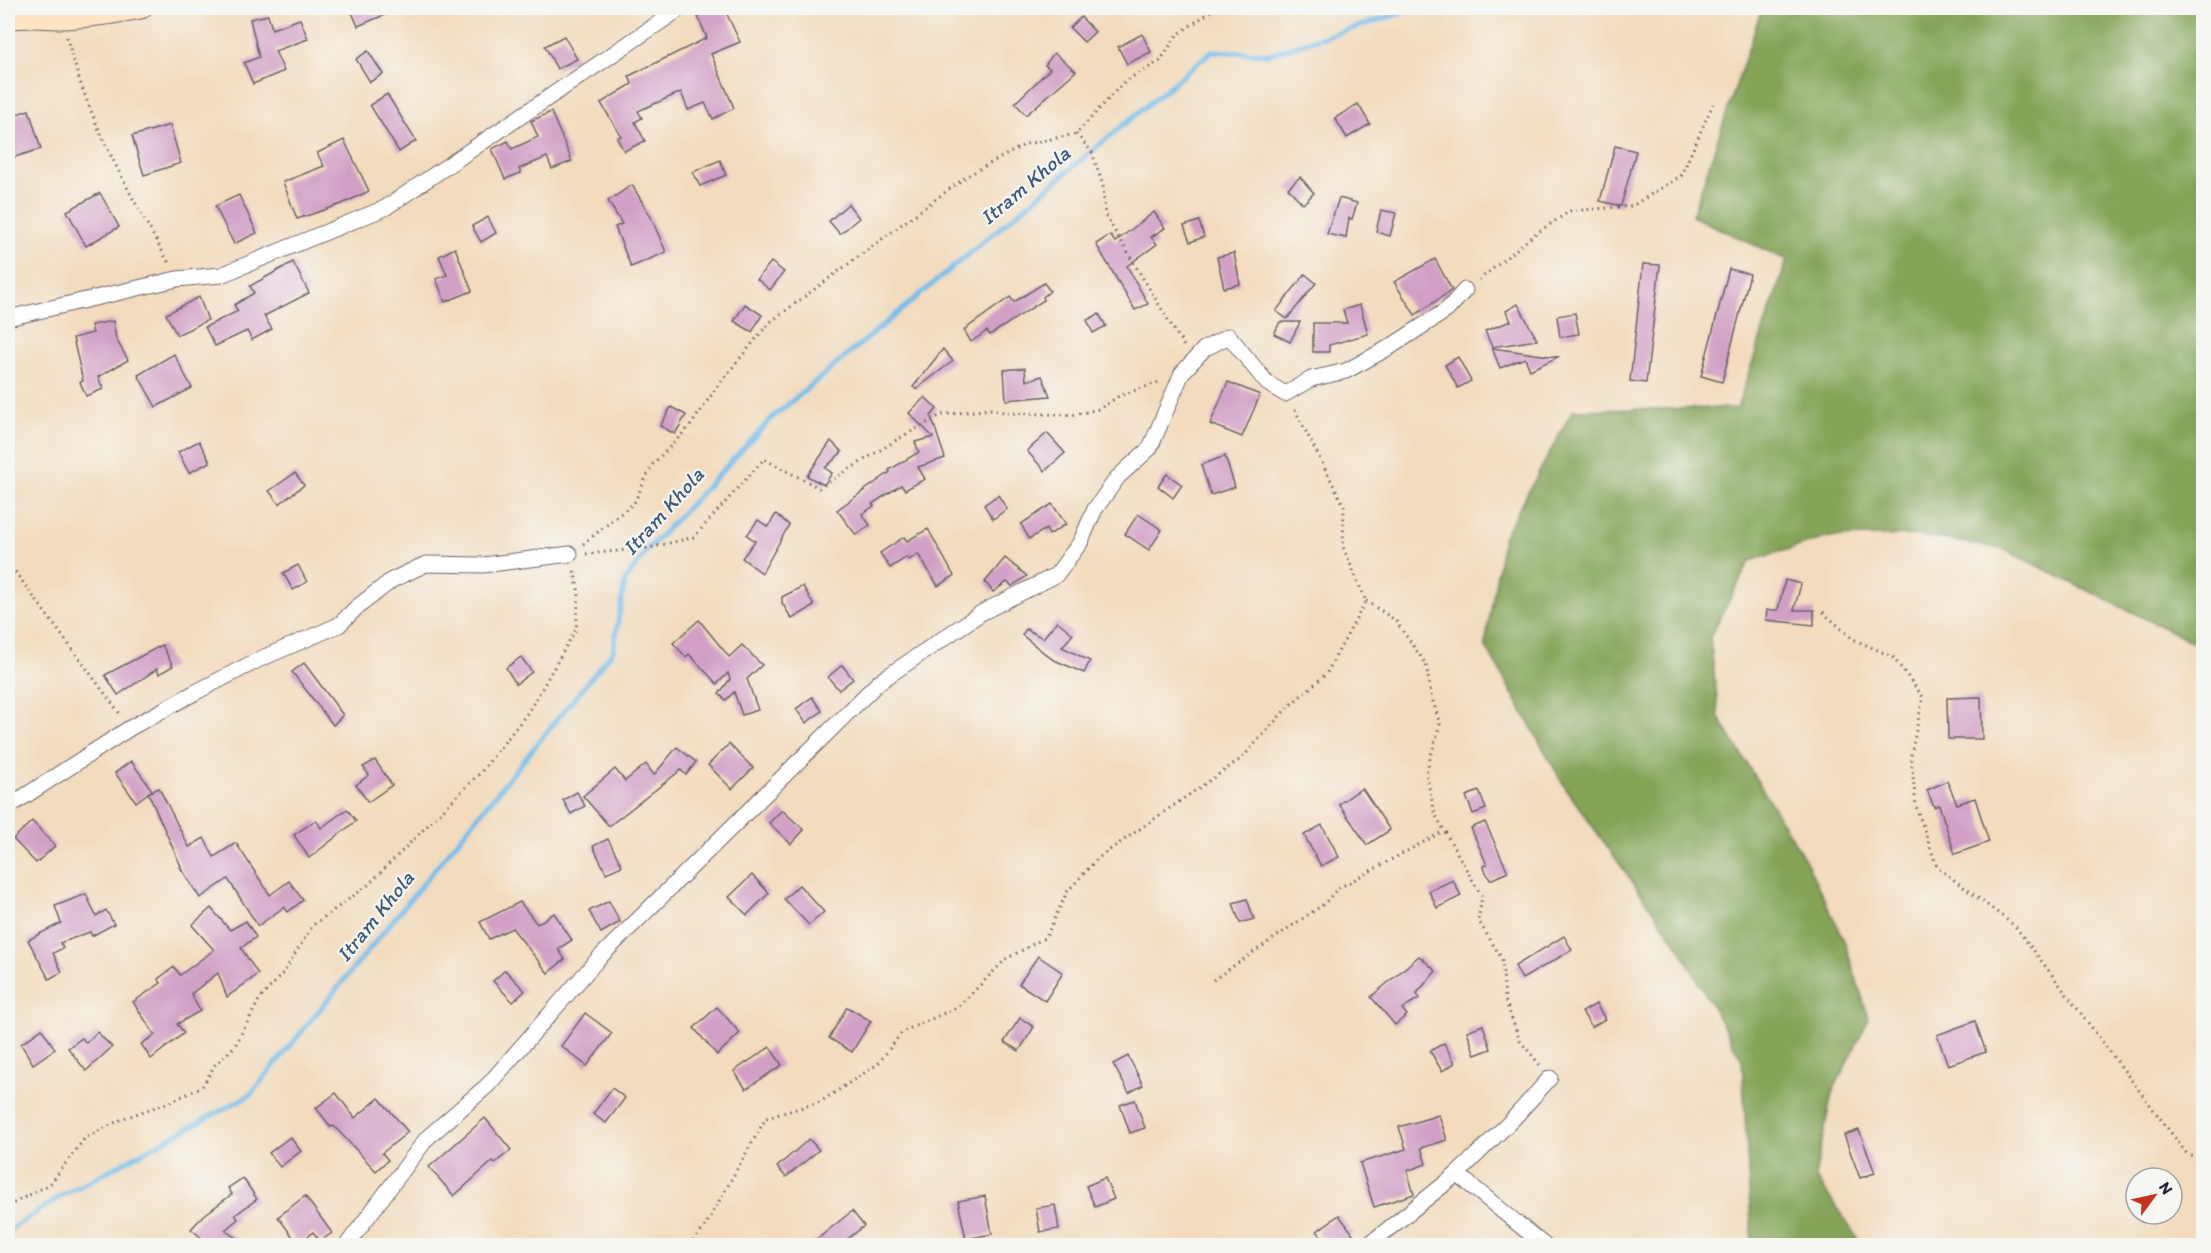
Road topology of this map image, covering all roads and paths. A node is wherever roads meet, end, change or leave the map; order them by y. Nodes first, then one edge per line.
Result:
1 (141, 8) edge
2 (681, 8) edge
3 (1222, 8) edge
4 (21, 14) edge
5 (63, 18) junction
6 (1713, 104) dead end
7 (1076, 134) junction
8 (177, 279) junction
9 (1465, 290) joint
10 (8, 318) edge
11 (1182, 373) junction
12 (1286, 394) junction
13 (570, 554) junction
14 (8, 562) edge
15 (1366, 601) junction
16 (1823, 612) dead end
17 (130, 728) junction
18 (8, 807) edge
19 (1444, 831) junction
20 (1213, 980) dead end
21 (1550, 1078) joint
22 (2204, 1159) edge
23 (1457, 1173) junction
24 (8, 1206) edge
25 (346, 1245) edge
26 (689, 1245) edge
27 (1367, 1245) edge
28 (1545, 1245) edge

1 - 5 main road
2 - 8 street
3 - 7 path
4 - 5 main road
5 - 8 path
6 - 9 path
7 - 11 path
7 - 13 path
8 - 10 street
9 - 12 street
11 - 12 street
11 - 13 path
11 - 25 street
12 - 15 path
13 - 17 street
13 - 24 path
14 - 17 path
15 - 19 path
15 - 26 path
16 - 22 path
17 - 18 street
19 - 20 path
19 - 21 path
21 - 23 street
23 - 27 street
23 - 28 street

